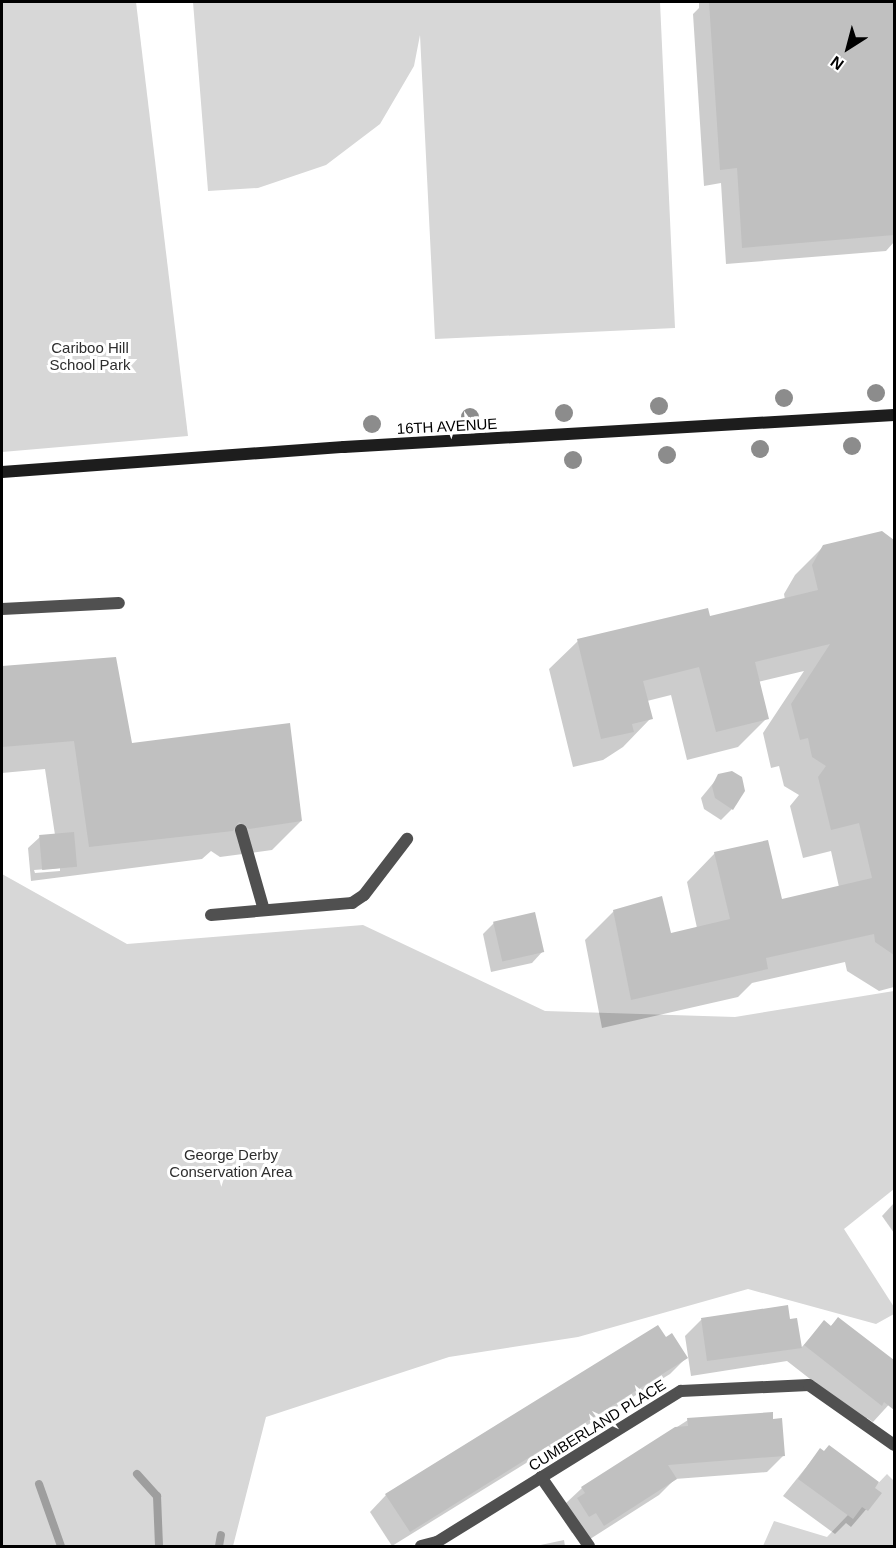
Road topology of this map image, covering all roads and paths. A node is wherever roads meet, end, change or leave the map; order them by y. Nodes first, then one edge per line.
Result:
1 (894, 415) edge
2 (2, 472) edge
3 (120, 603) dead end
4 (2, 609) edge
5 (241, 830) dead end
6 (407, 839) dead end
7 (264, 910) junction
8 (211, 915) dead end
9 (894, 1445) edge
10 (541, 1477) junction
11 (421, 1546) edge
12 (589, 1546) edge

1 - 2 street, 16TH AVENUE
3 - 4 lane
5 - 7 lane
6 - 7 lane
7 - 8 lane
9 - 10 lane, CUMBERLAND PLACE
10 - 11 lane, CUMBERLAND PLACE
10 - 12 lane

